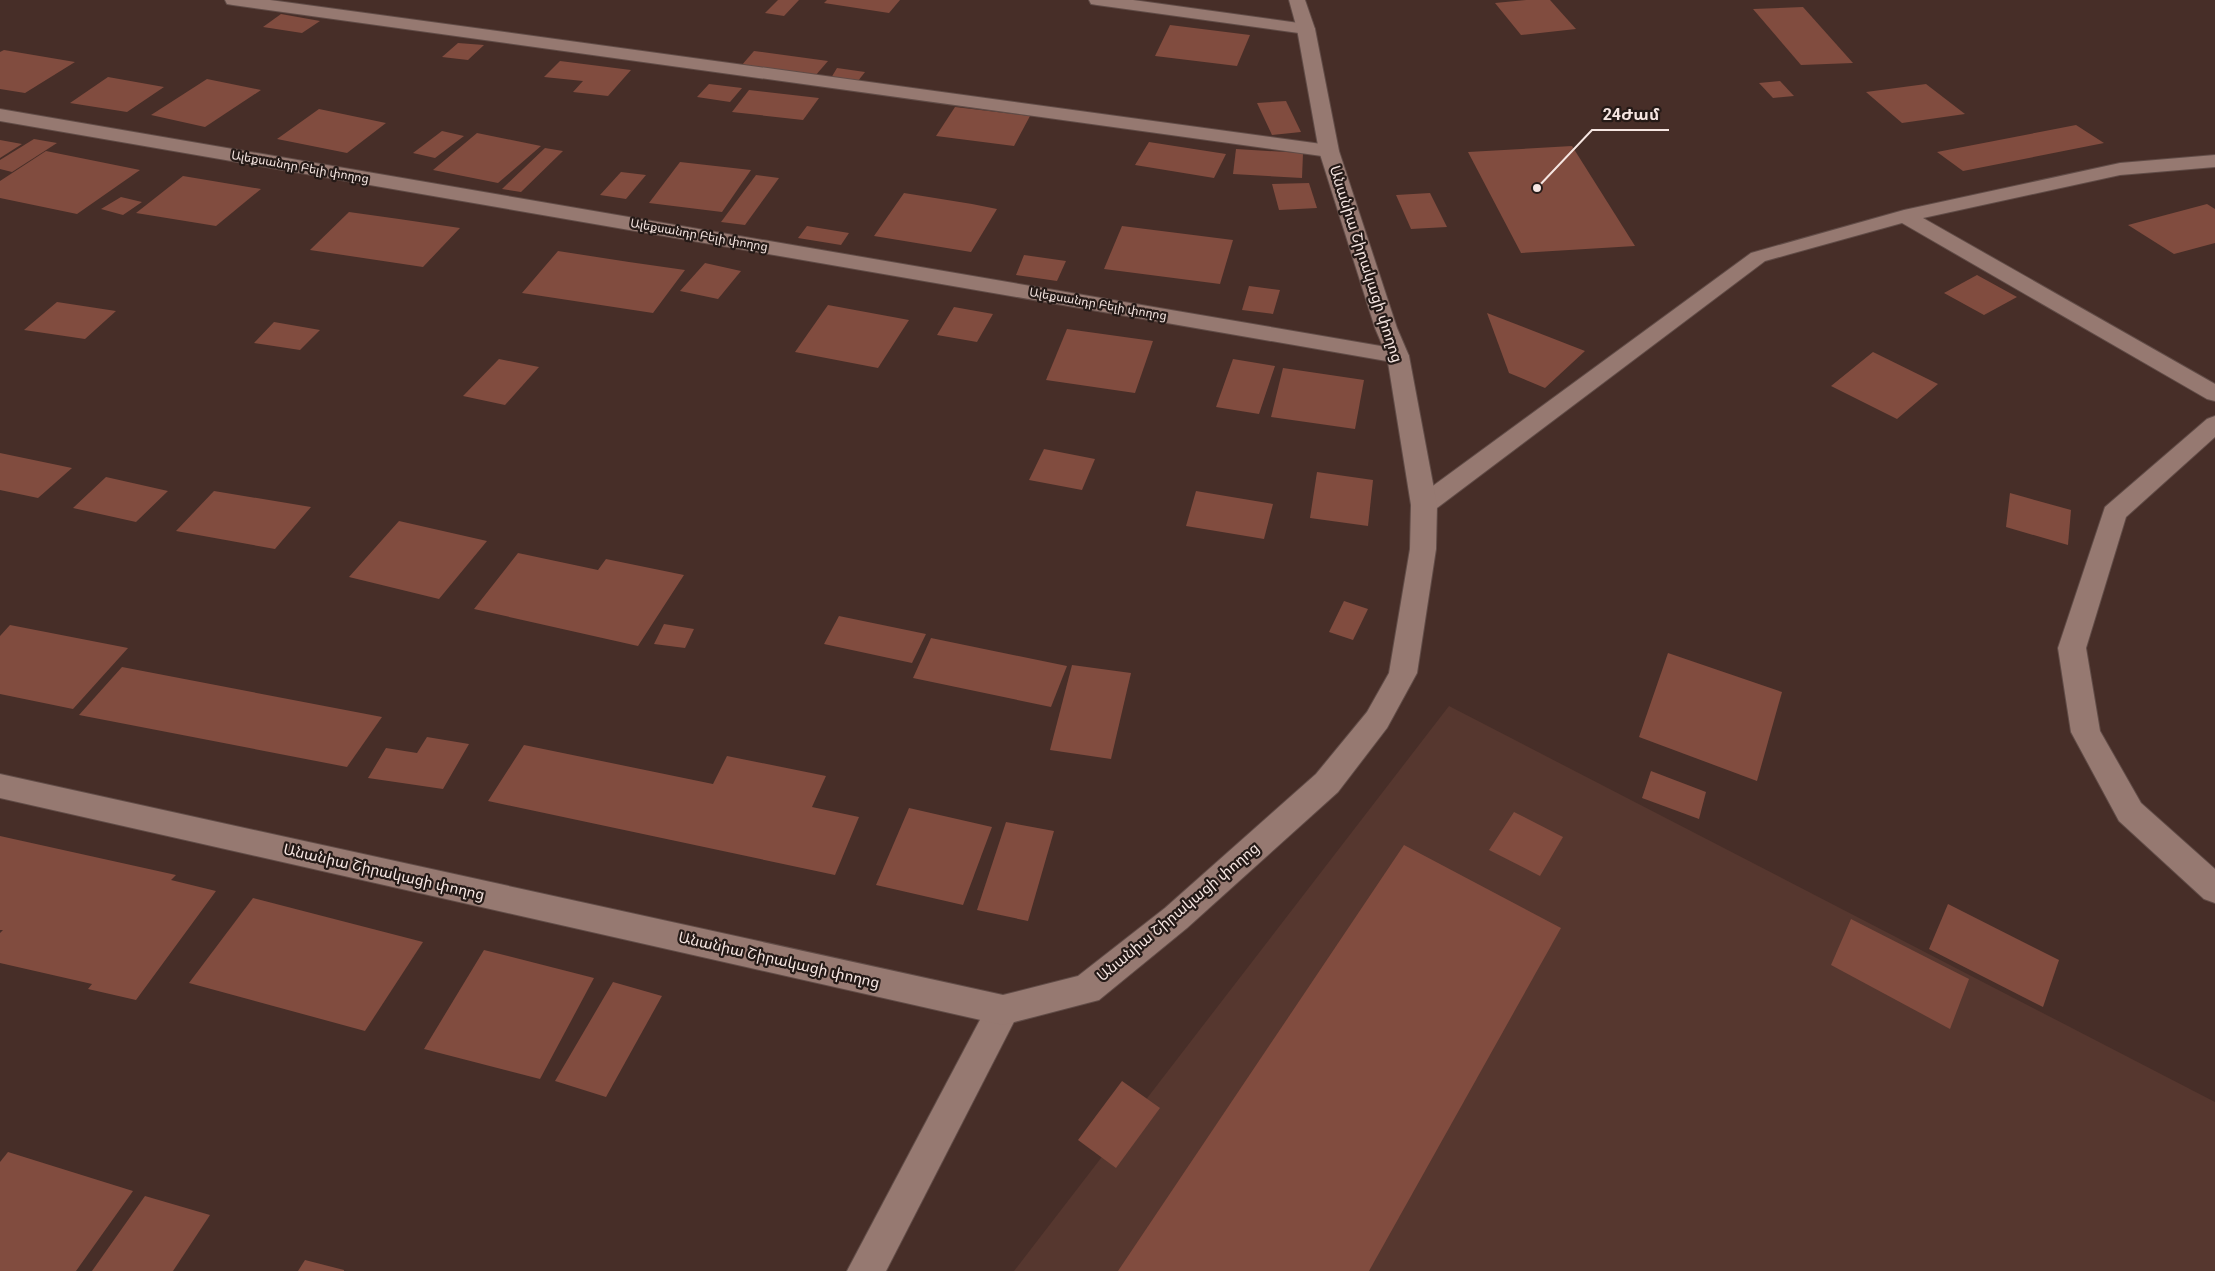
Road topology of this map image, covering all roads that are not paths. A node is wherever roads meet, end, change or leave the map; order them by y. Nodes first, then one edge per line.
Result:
1 (233, 0) edge
2 (1097, 0) edge
3 (1297, 0) edge
4 (1306, 29) junction
5 (0, 115) edge
6 (1329, 151) junction
7 (2215, 161) edge
8 (1904, 216) junction
9 (1398, 356) junction
10 (2214, 396) edge
11 (2215, 424) edge
12 (1424, 505) junction
13 (0, 786) edge
14 (2215, 890) edge
15 (1003, 1010) junction
16 (866, 1271) edge

1 - 6 street
2 - 4 street
3 - 4 street, Անանիա Շիրակացի փողոց
4 - 6 street, Անանիա Շիրակացի փողոց
5 - 9 street, Ալեքսանդր Բելի փողոց
6 - 9 street, Անանիա Շիրակացի փողոց
7 - 8 street
8 - 10 street
8 - 12 street
9 - 12 street, Անանիա Շիրակացի փողոց
11 - 14 street
12 - 15 street, Անանիա Շիրակացի փողոց
13 - 15 street, Անանիա Շիրակացի փողոց
15 - 16 street

